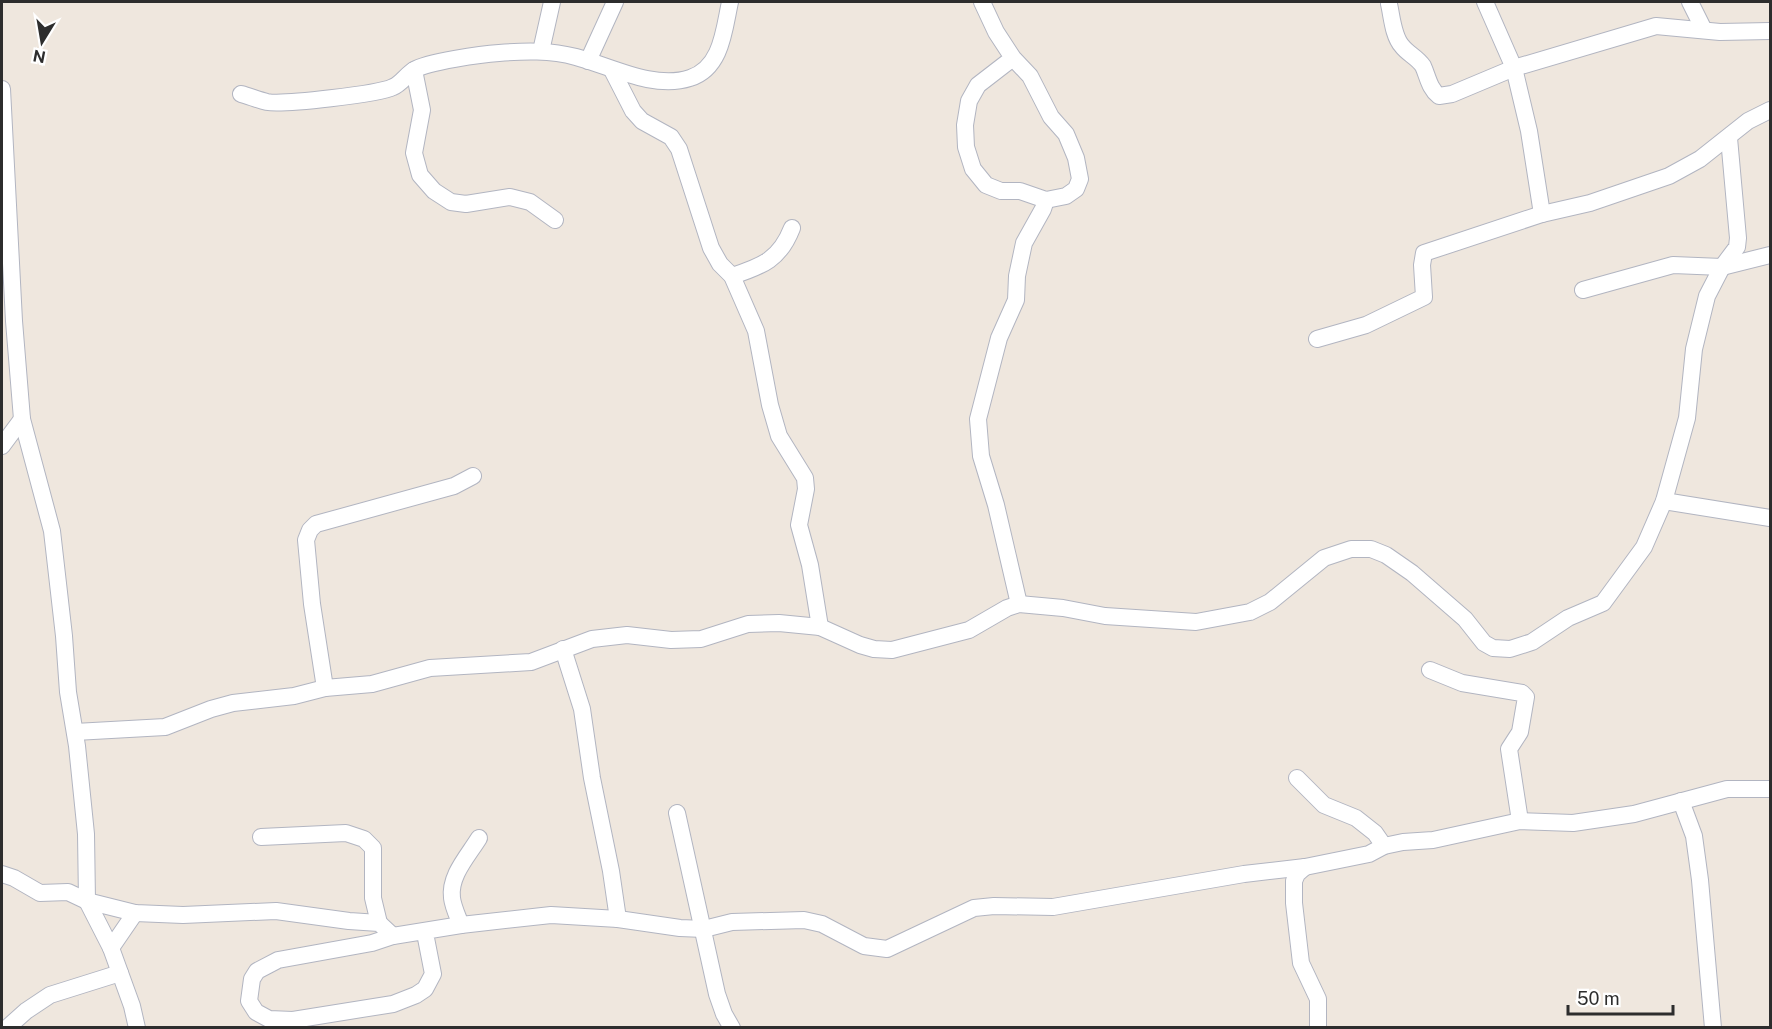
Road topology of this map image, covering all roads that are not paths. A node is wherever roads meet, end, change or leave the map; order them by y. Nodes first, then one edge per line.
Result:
1 (552, 2) edge
2 (615, 2) edge
3 (730, 2) edge
4 (982, 2) edge
5 (1485, 2) edge
6 (1690, 2) edge
7 (1389, 4) dead end
8 (1704, 30) junction
9 (1770, 31) edge
10 (541, 51) junction
11 (1013, 58) junction
12 (588, 61) junction
13 (1514, 68) junction
14 (414, 70) junction
15 (612, 70) junction
16 (2, 89) edge
17 (241, 94) dead end
18 (1770, 110) edge
19 (1729, 138) junction
20 (1046, 200) junction
21 (1542, 214) junction
22 (555, 220) dead end
23 (792, 228) dead end
24 (1770, 255) edge
25 (1722, 267) junction
26 (732, 276) junction
27 (1583, 290) dead end
28 (8, 321) edge
29 (1317, 339) dead end
30 (22, 419) junction
31 (2, 446) edge
32 (473, 476) dead end
33 (1664, 501) junction
34 (1770, 518) edge
35 (1019, 604) junction
36 (820, 627) junction
37 (563, 649) junction
38 (1430, 670) dead end
39 (325, 688) junction
40 (75, 732) junction
41 (1297, 778) dead end
42 (1770, 789) edge
43 (1681, 801) junction
44 (677, 813) dead end
45 (1520, 821) junction
46 (261, 837) dead end
47 (479, 838) dead end
48 (1384, 846) junction
49 (1305, 867) junction
50 (2, 874) edge
51 (87, 901) junction
52 (135, 913) junction
53 (618, 919) junction
54 (379, 923) junction
55 (461, 925) junction
56 (704, 929) junction
57 (424, 933) junction
58 (393, 936) junction
59 (111, 948) junction
60 (120, 973) junction
61 (7, 1028) edge
62 (137, 1028) edge
63 (732, 1028) edge
64 (1318, 1028) edge
65 (1713, 1028) edge

1 - 10 street
2 - 12 street
3 - 15 street
4 - 11 street
5 - 13 street
6 - 8 street
7 - 13 street
8 - 9 street
8 - 13 street
10 - 12 street
10 - 14 street
11 - 20 street
11 - 20 street
12 - 15 street
13 - 21 street
14 - 17 street
14 - 22 street
15 - 26 street
16 - 28 street
18 - 19 street
19 - 21 street
19 - 25 street
20 - 35 street
21 - 29 street
23 - 26 street
24 - 25 street
25 - 27 street
25 - 33 street
26 - 36 street
28 - 30 street
30 - 31 street
30 - 40 street
32 - 39 street
33 - 34 street
33 - 35 street
35 - 36 street
36 - 37 street
37 - 39 street
37 - 53 street
38 - 45 street
39 - 40 street
40 - 51 street
41 - 48 street
42 - 43 street
43 - 45 street
43 - 65 street
44 - 56 street
45 - 48 street
46 - 54 street
47 - 55 street
48 - 49 street
49 - 56 street
49 - 64 street
50 - 51 street
51 - 52 street
51 - 59 street
52 - 54 street
52 - 59 street
53 - 55 street
53 - 56 street
54 - 58 street
55 - 57 street
56 - 63 street
57 - 58 street
57 - 58 street
59 - 60 street
60 - 61 street
60 - 62 street

